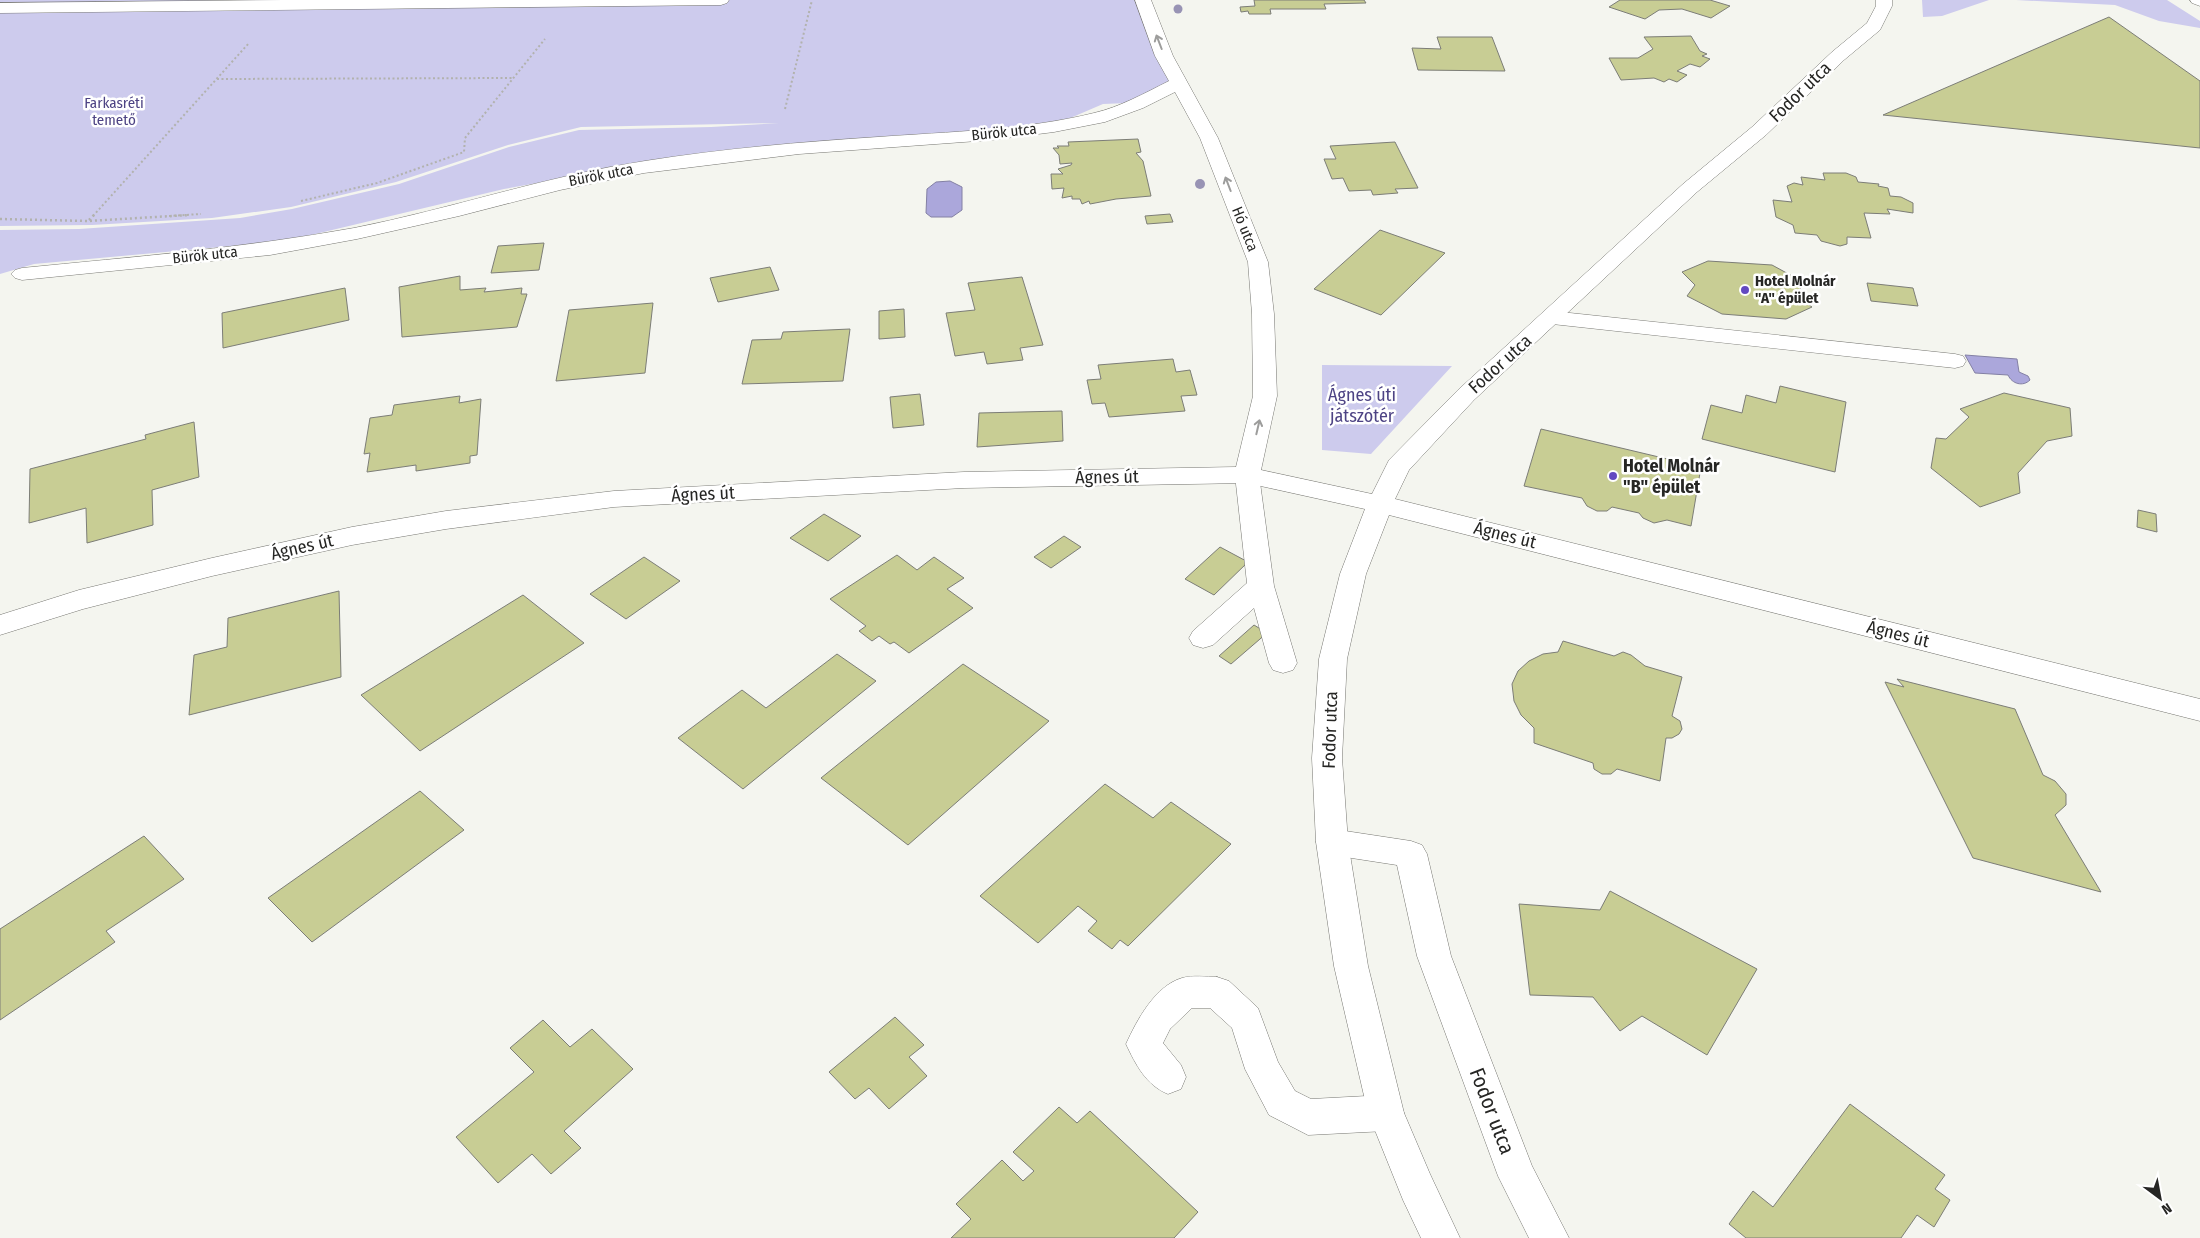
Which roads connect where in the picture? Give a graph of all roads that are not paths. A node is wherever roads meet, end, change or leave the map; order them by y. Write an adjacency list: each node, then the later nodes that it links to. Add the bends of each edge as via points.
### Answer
1 (721, 0): 4 (street)
2 (1143, 0): 5 (street, Hó utca, one-way to 2, via 1164,56)
3 (1884, 0): 7 (street, Fodor utca, via 1874,26 1759,131 1690,188)
4 (0, 8)
5 (1179, 83): 6 (street, Bürök utca, via 1099,118 1054,126 991,134 799,148 644,167 558,184 357,233 270,249); 9 (street, Hó utca, one-way to 5, via 1265,396 1258,262 1209,138)
6 (22, 274)
7 (1551, 318): 8 (street); 10 (street, Fodor utca, via 1466,395 1398,466)
8 (1955, 361)
9 (1247, 475): 10 (street, Ágnes út); 11 (street); 12 (street, Ágnes út, via 964,480 614,499 446,520 352,536 79,600)
10 (1380, 504): 15 (street, Ágnes út); 16 (street, Fodor utca, via 1353,574 1333,659 1327,758)
11 (1261, 586): 13 (street); 14 (street)
12 (0, 625)
13 (1203, 638)
14 (1283, 663)
15 (2200, 710)
16 (1332, 842): 18 (street, Fodor utca, via 1351,966); 20 (street, Fodor utca, via 1411,854 1434,956 1517,1176)
17 (1168, 1077): 18 (street, via 1144,1044 1158,1018 1184,993 1217,992 1246,1019 1263,1069 1282,1103 1308,1117)
18 (1386, 1113): 19 (street, Fodor utca)
19 (1441, 1238)
20 (1550, 1238)

